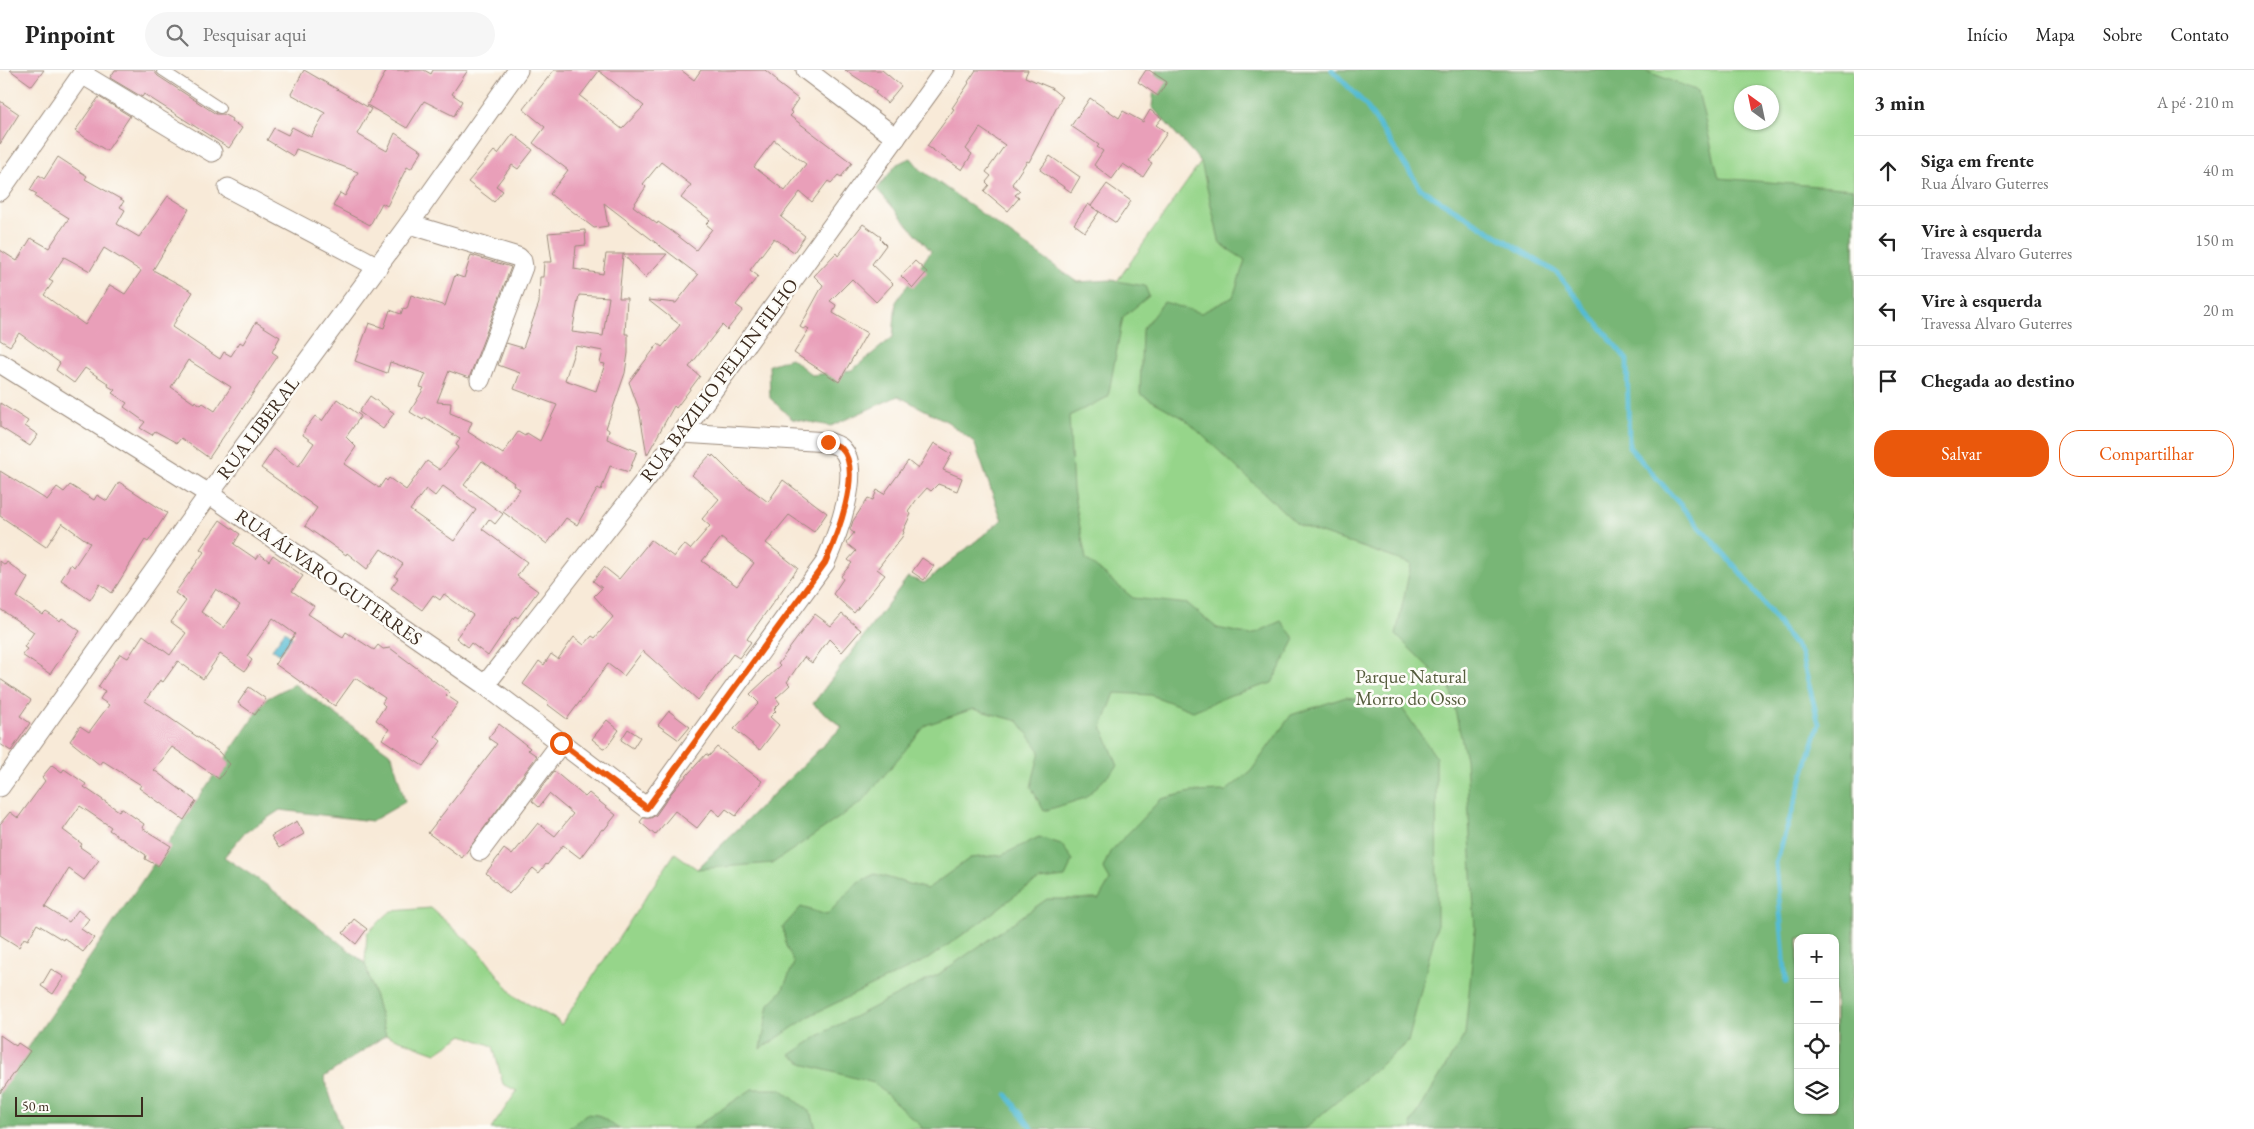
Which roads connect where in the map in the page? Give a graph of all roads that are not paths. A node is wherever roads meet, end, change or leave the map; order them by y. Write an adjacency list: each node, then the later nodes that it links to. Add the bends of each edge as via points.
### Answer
1 (162, 70): 6 (lane)
2 (518, 70): 11 (street, RUA LIBERAL)
3 (806, 70): 7 (street)
4 (945, 70): 7 (street, RUA BAZILIO PELLIN FILHO)
5 (83, 72): 8 (street); 10 (street)
6 (220, 108)
7 (896, 138): 15 (street, RUA BAZILIO PELLIN FILHO)
8 (212, 152)
9 (228, 188): 12 (street)
10 (0, 192)
11 (409, 224): 12 (street, RUA LIBERAL); 14 (street, via 518,257 522,261 523,267)
12 (378, 267): 16 (street, RUA LIBERAL)
13 (0, 363): 16 (street, RUA ÁLVARO GUTERRES)
14 (480, 380)
15 (682, 434): 17 (street, RUA BAZILIO PELLIN FILHO); 18 (street, RUA ÁLVARO GUTERRES, via 828,442 841,448 848,460 850,483 834,542 825,563 647,808)
16 (208, 494): 17 (street, RUA ÁLVARO GUTERRES); 19 (street, RUA LIBERAL)
17 (486, 685): 18 (street, RUA ÁLVARO GUTERRES)
18 (561, 743): 20 (street)
19 (0, 787)
20 (480, 851)

